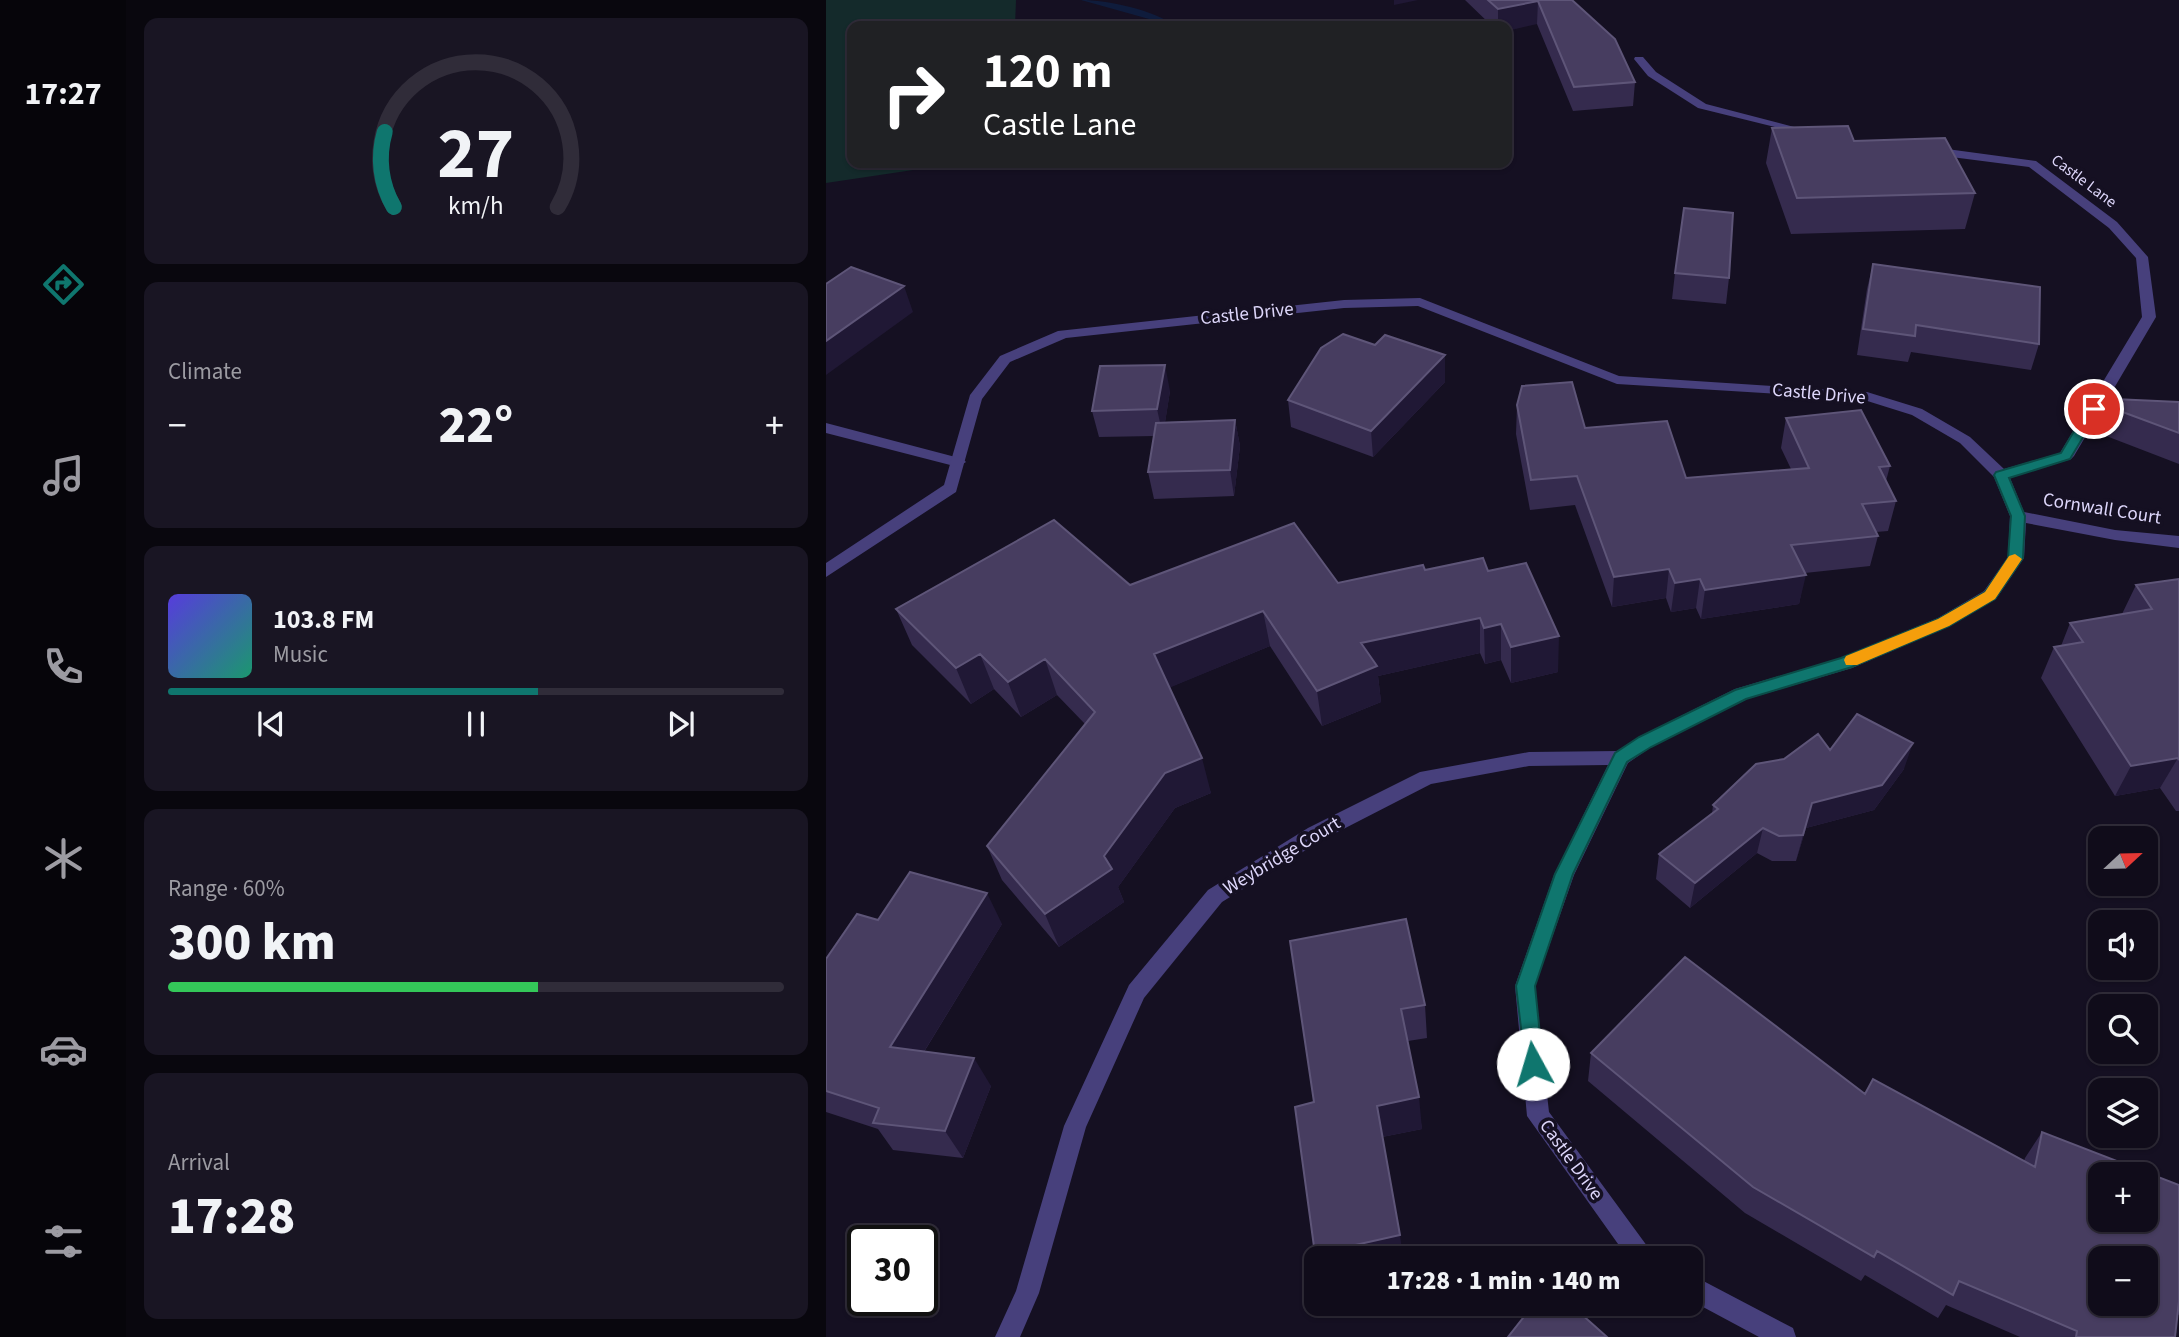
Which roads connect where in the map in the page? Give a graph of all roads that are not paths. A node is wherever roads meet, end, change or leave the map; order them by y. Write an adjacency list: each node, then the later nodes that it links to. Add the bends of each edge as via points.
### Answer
1 (1639, 60): 2 (street, via 1651,74 1702,106)
2 (1829, 137)
3 (1923, 150): 6 (street, Castle Lane, via 2032,164 2113,225 2143,257 2149,317 2066,456)
4 (826, 428): 5 (street)
5 (958, 463): 6 (street, Castle Drive, via 975,398 1005,359 1063,334 1344,304 1420,302 1617,380 1862,395 1917,412 1965,440); 9 (street, Castle Drive, via 951,488)
6 (2001, 475): 7 (street, Castle Drive)
7 (2018, 516): 8 (street, Cornwall Court); 10 (street, Castle Drive, via 2016,558 1990,595 1944,622 1846,663 1741,694)
8 (2179, 542)
9 (826, 571)
10 (1621, 758): 11 (street, Castle Drive, via 1564,874 1525,986 1538,1115); 13 (street, Weybridge Court, via 1529,759 1427,777 1315,834 1215,896 1136,992 1075,1126 1027,1293)
11 (1633, 1246)
12 (1703, 1293): 14 (street)
13 (1007, 1337)
14 (1784, 1337)

